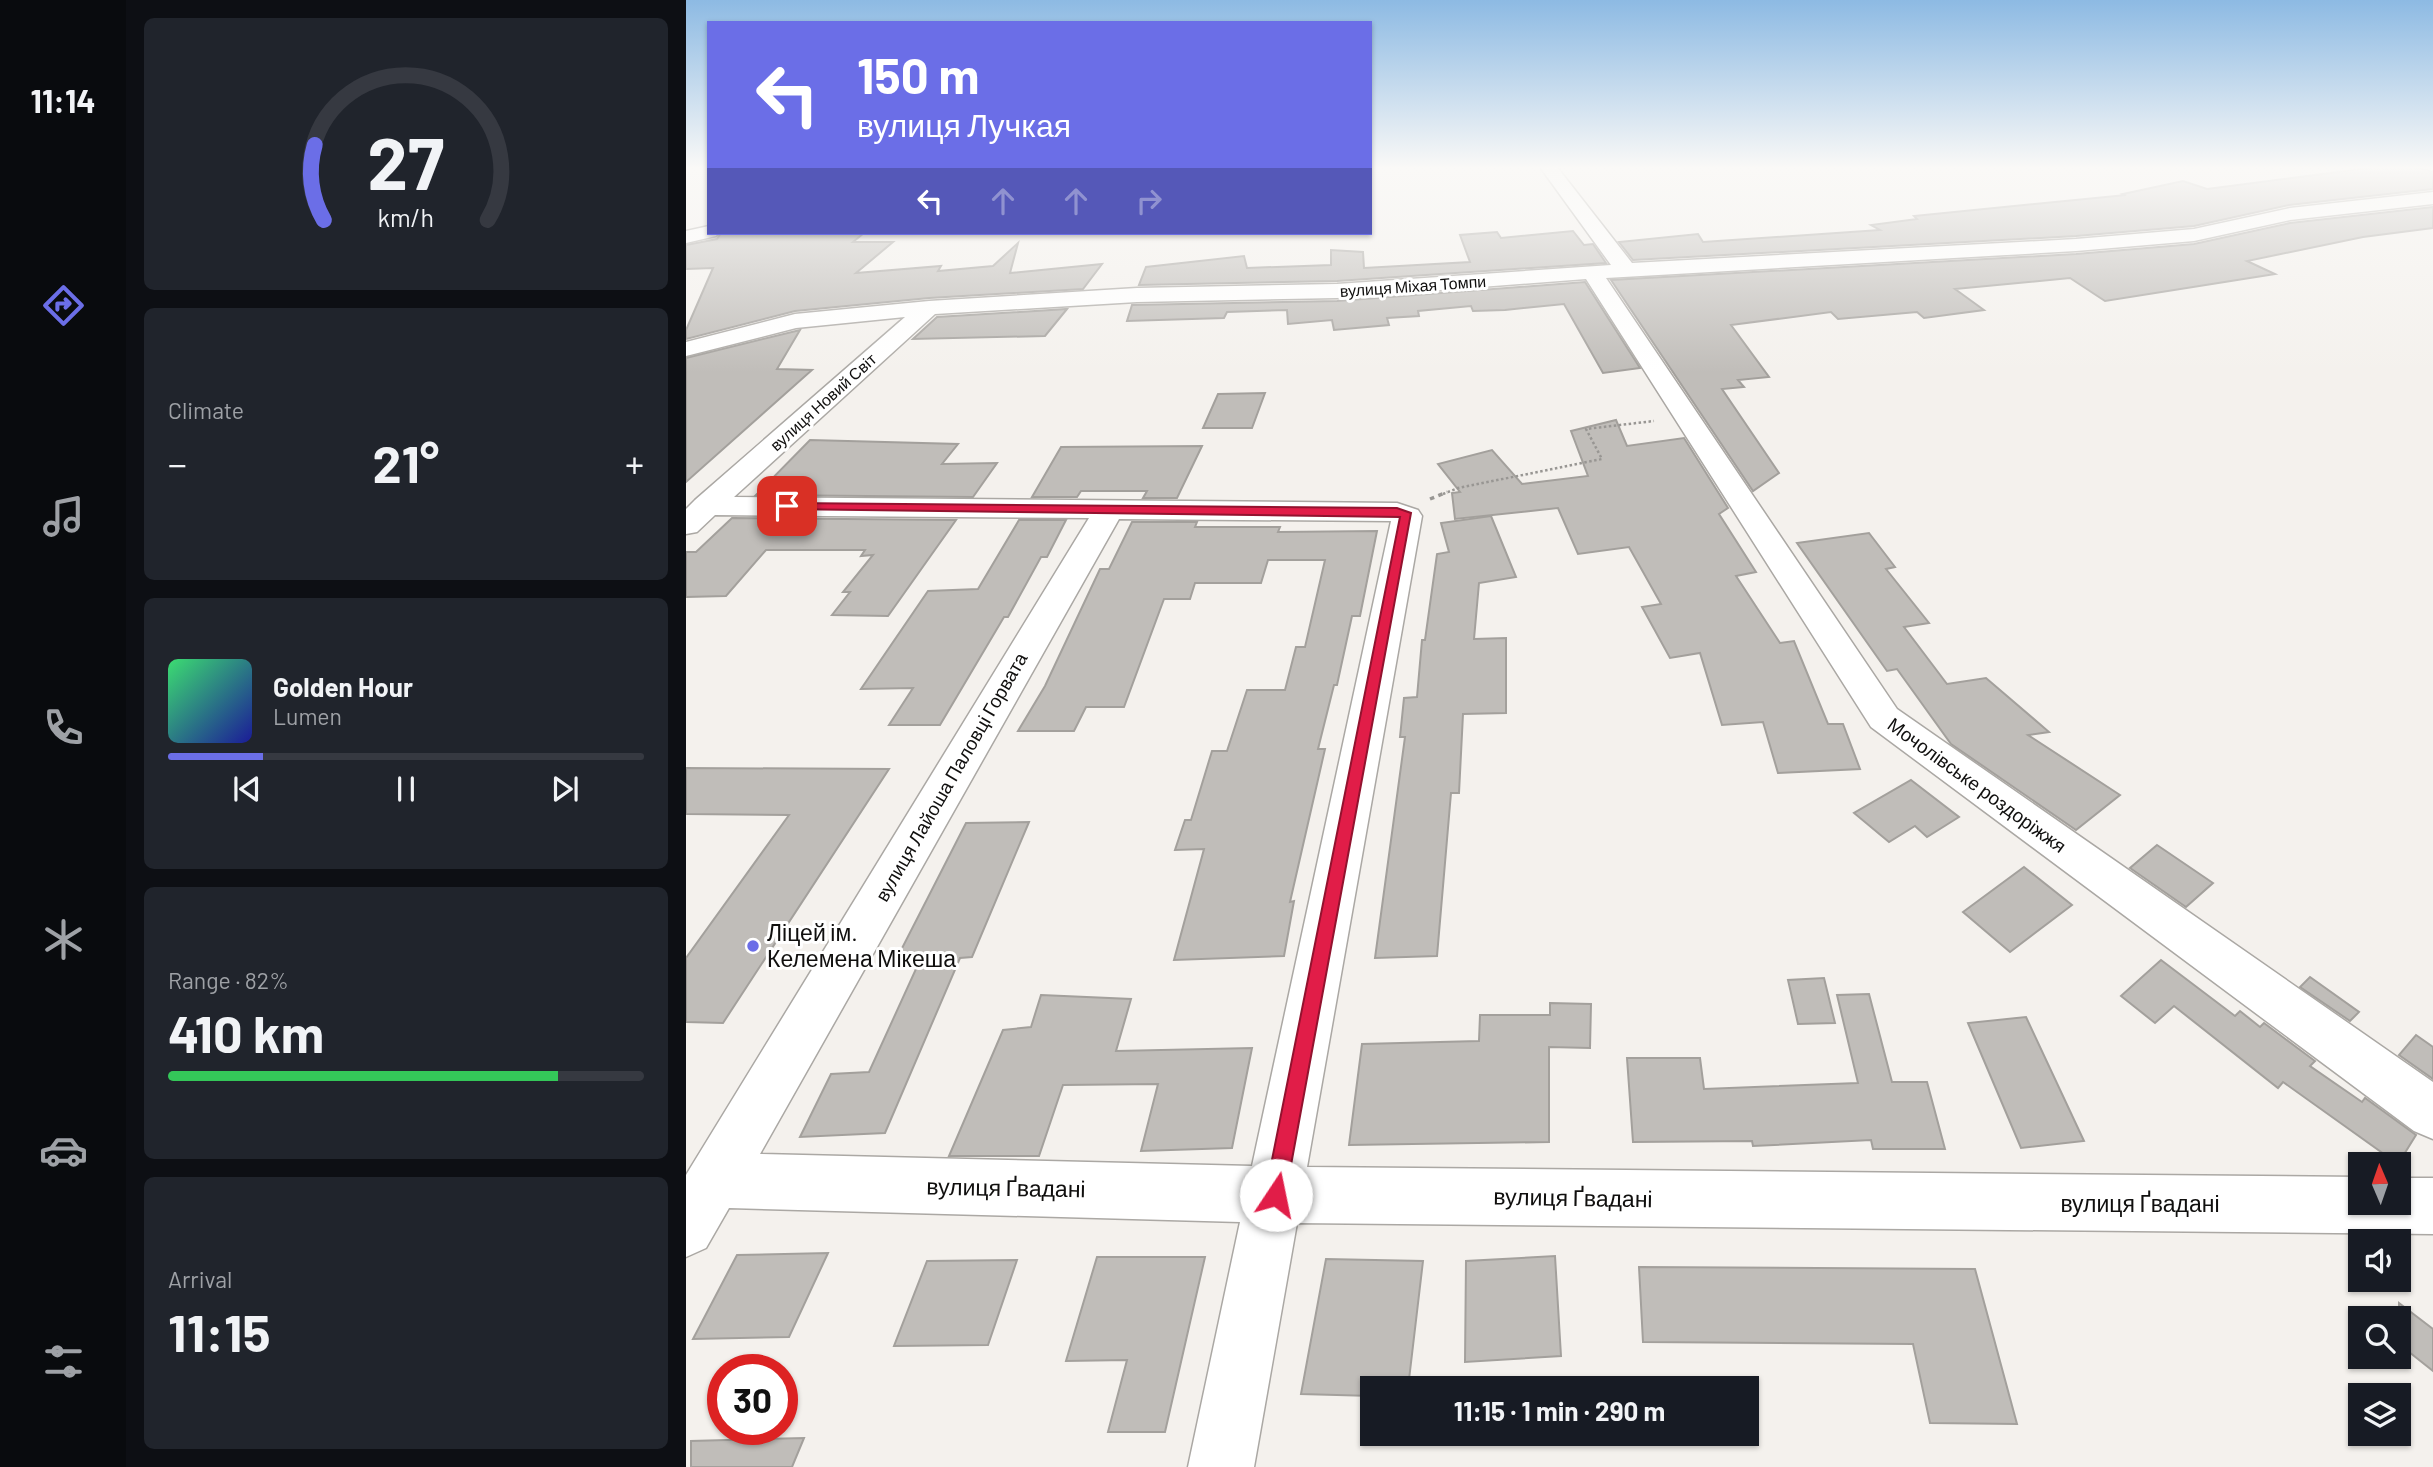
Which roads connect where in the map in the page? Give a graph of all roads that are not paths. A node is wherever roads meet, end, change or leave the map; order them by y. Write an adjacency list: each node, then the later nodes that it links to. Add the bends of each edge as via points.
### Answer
1 (1588, 235): 3 (street, Мочолівське роздоріжжя)
2 (2189, 235): 3 (street, вулиця Міхая Томпи)
3 (1609, 272): 4 (street, вулиця Міхая Томпи, via 1337,291 1136,295); 8 (street, Мочолівське роздоріжжя, via 1686,417 1884,718)
4 (929, 308): 5 (street, вулиця Міхая Томпи, via 795,321); 7 (street, вулиця Новий Світ)
5 (686, 349)
6 (1110, 508): 7 (street); 9 (street, вулиця Лайоша Паловці Горвата); 10 (street, via 1397,512 1407,516)
7 (696, 516)
8 (2433, 1113)
9 (714, 1180): 10 (street, вулиця Ґвадані); 12 (street, вулиця Лайоша Паловці Горвата)
10 (1276, 1195): 11 (street, вулиця Ґвадані); 13 (street)
11 (2433, 1206)
12 (686, 1228)
13 (1221, 1467)

